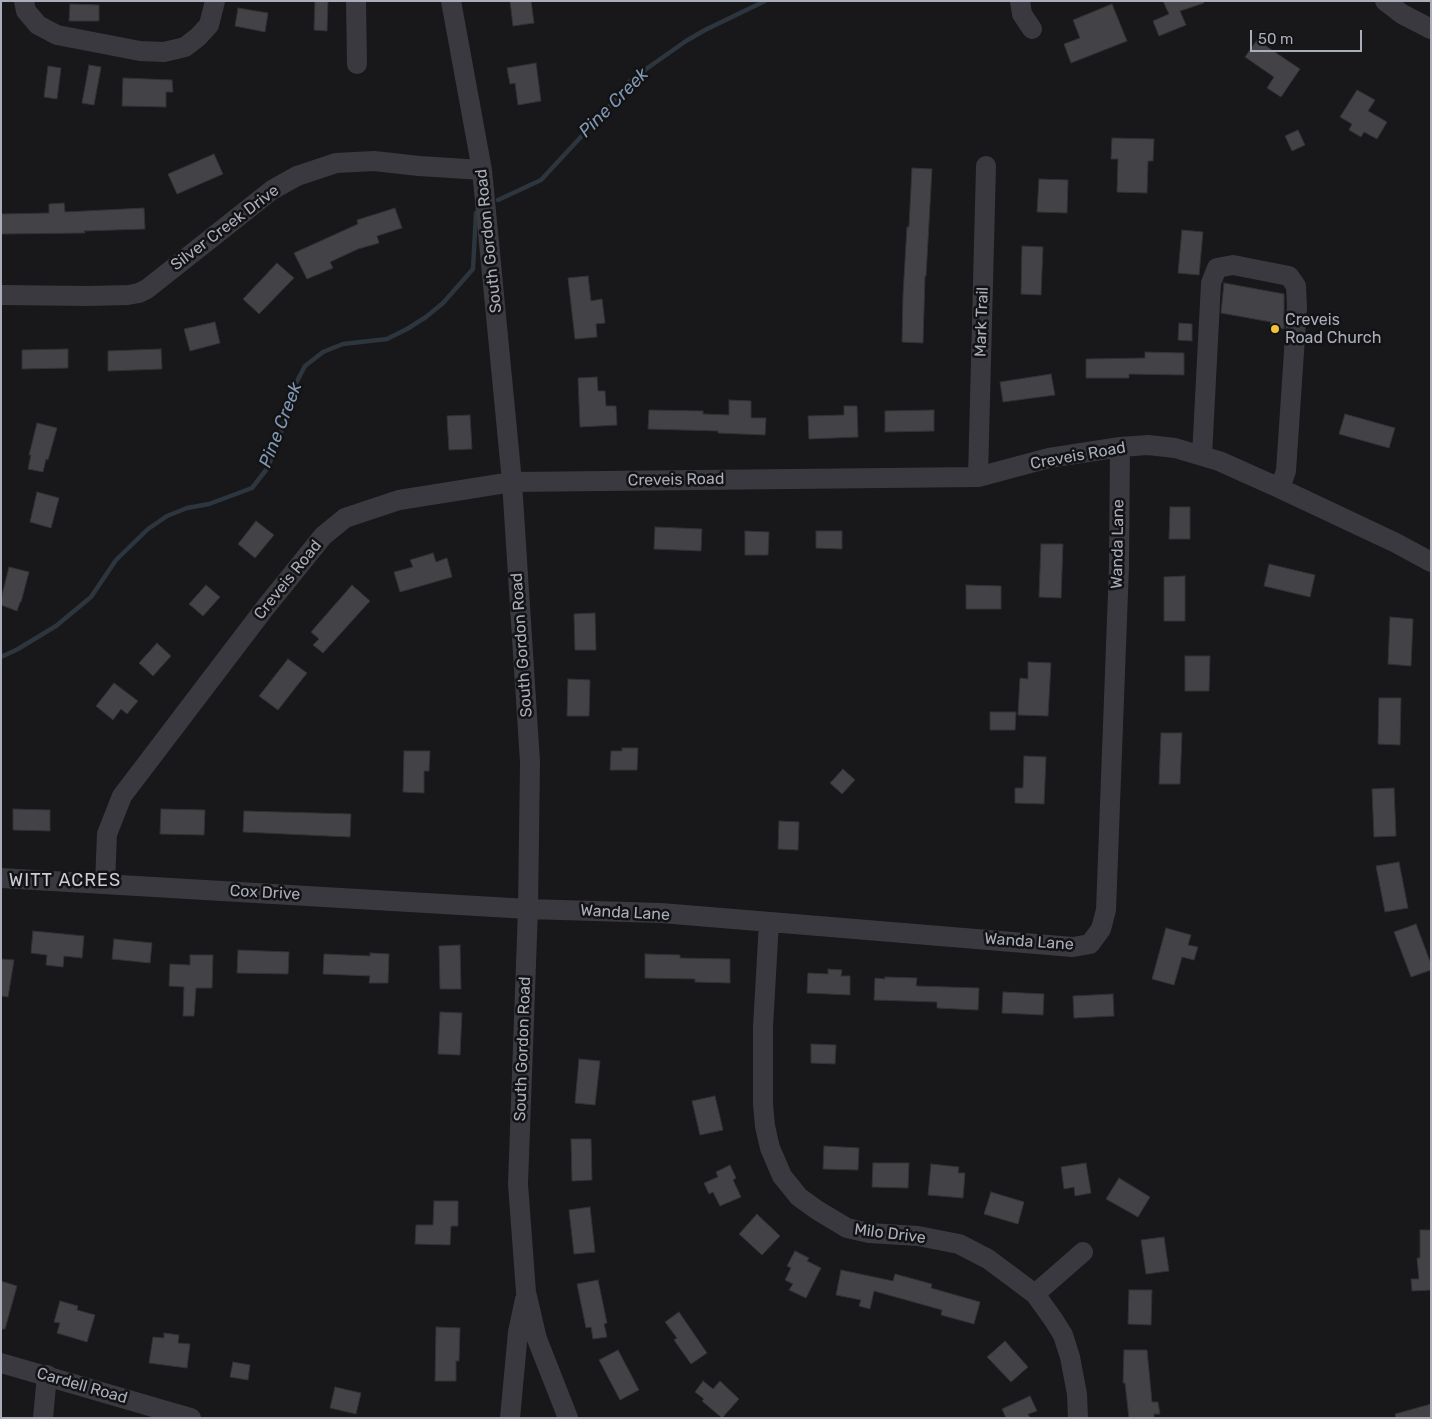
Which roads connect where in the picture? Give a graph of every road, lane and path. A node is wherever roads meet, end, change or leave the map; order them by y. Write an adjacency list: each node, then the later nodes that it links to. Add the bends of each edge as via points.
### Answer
1 (24, 1): 2 (street, via 26,11 38,24 57,35 140,51 164,52 185,47 198,37 209,25)
2 (215, 1)
3 (356, 1): 9 (street)
4 (451, 1): 11 (street, South Gordon Road)
5 (1020, 1): 8 (street, via 1022,14)
6 (1385, 1): 7 (street)
7 (1431, 29)
8 (1032, 30)
9 (357, 64)
10 (986, 166): 15 (street, Mark Trail)
11 (482, 170): 12 (street, Silver Creek Drive, via 374,161 336,163 297,176 272,190 139,293); 16 (street, South Gordon Road)
12 (1, 295)
13 (1120, 447): 14 (street, Creveis Road, via 1148,445); 15 (street, Creveis Road, via 1049,458); 22 (street, Wanda Lane, via 1119,566 1106,910 1101,929 1090,944 1073,947)
14 (1202, 456): 17 (street, Creveis Road); 17 (street, via 1211,283 1217,268 1233,265 1289,276 1296,286 1297,307 1286,471)
15 (978, 477): 16 (street, Creveis Road)
16 (512, 482): 20 (street, Creveis Road, via 399,500 345,518 323,536 122,796 106,834); 21 (street, South Gordon Road, via 530,762)
17 (1280, 488): 18 (street, Creveis Road)
18 (1431, 562)
19 (1, 878): 20 (street, Cox Drive)
20 (105, 884): 21 (street, Cox Drive)
21 (528, 908): 22 (street, Wanda Lane); 24 (street, South Gordon Road, via 518,1184)
22 (769, 922): 25 (street, Milo Drive, via 763,1027 763,1104 770,1148 782,1176 799,1196 847,1228 959,1244 988,1259)
23 (1083, 1252): 25 (street)
24 (526, 1292): 30 (street, South Gordon Road, via 518,1332); 31 (street, South Gordon Road, via 537,1339)
25 (1035, 1294): 32 (street, Milo Drive, via 1063,1335 1077,1394)
26 (1, 1362): 27 (street, Cardell Road)
27 (47, 1375): 28 (street); 29 (street, Cardell Road)
28 (43, 1418)
29 (191, 1418)
30 (510, 1418)
31 (568, 1418)
32 (1078, 1418)

